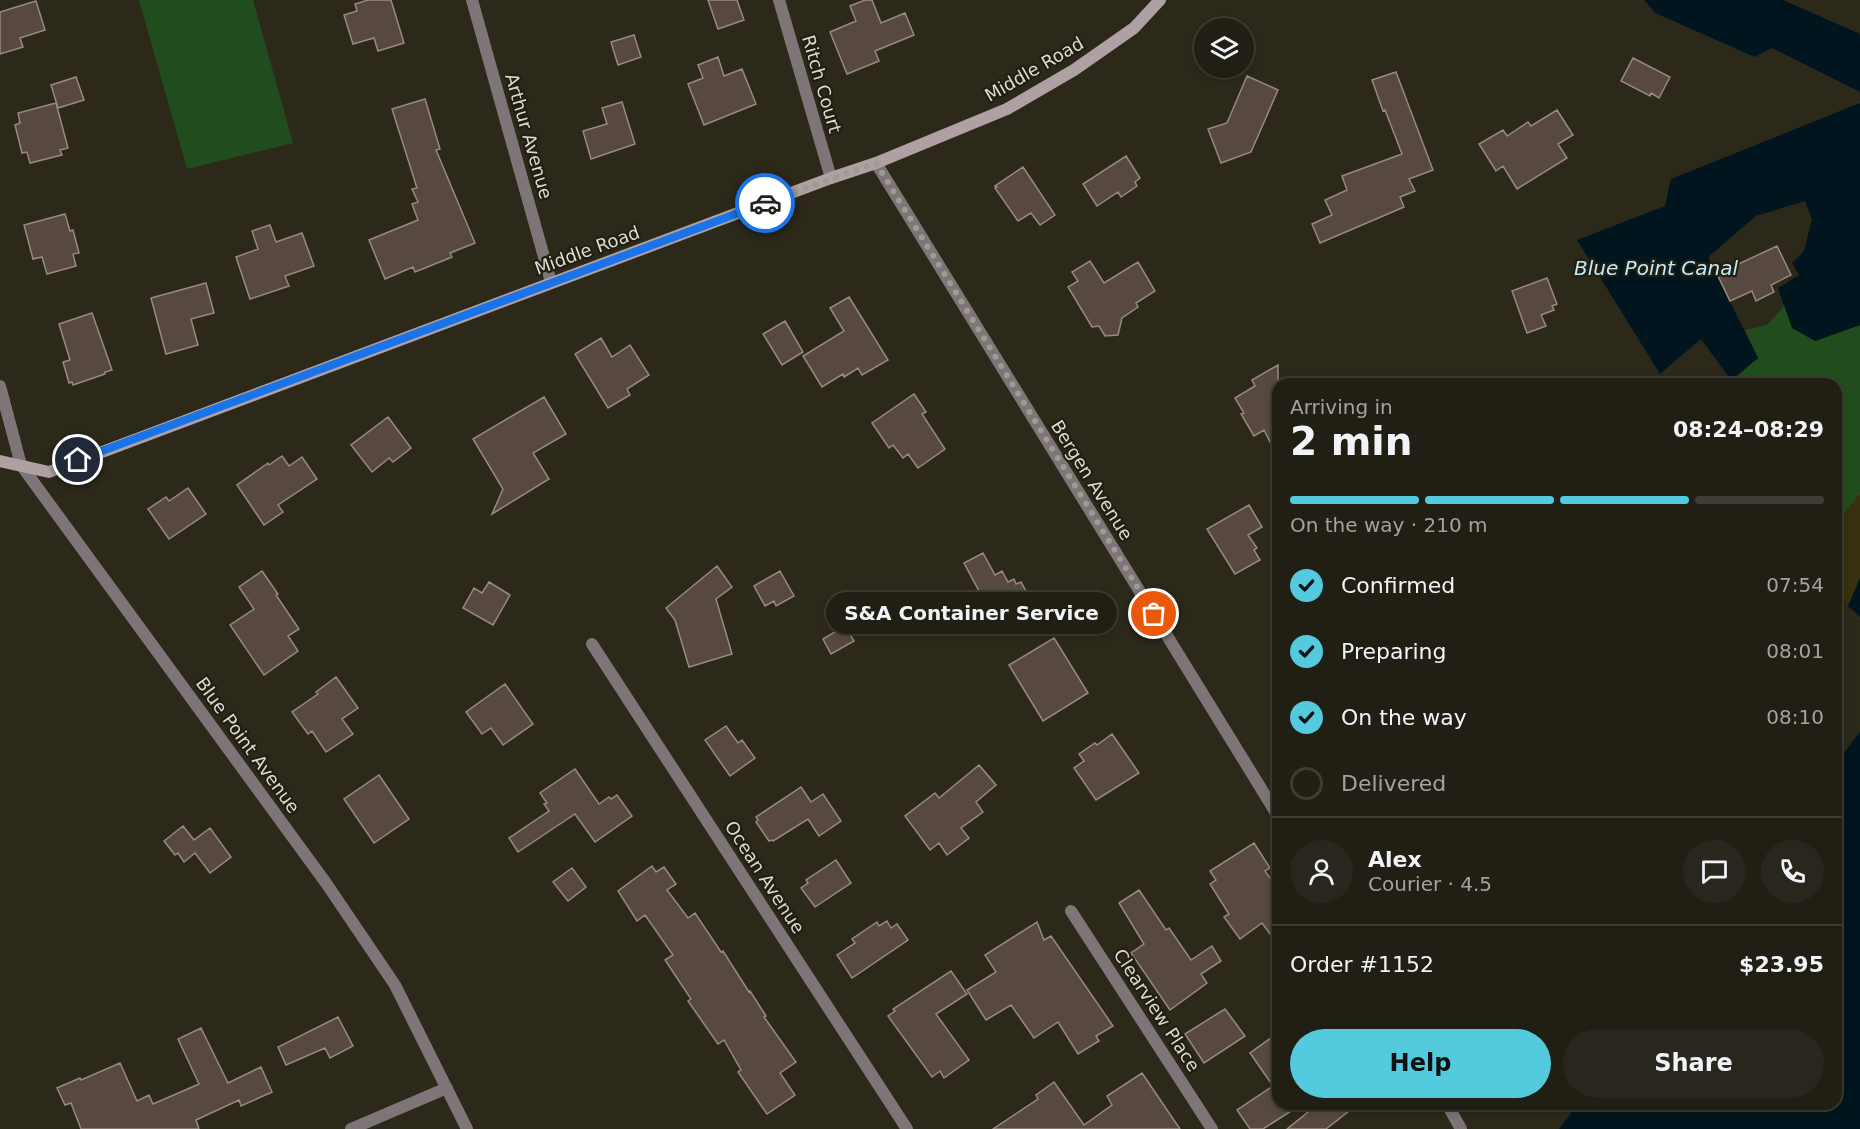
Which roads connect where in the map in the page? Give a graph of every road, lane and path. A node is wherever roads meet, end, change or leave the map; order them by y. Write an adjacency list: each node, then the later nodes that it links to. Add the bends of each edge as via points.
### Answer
1 (472, 0): 6 (street, Arthur Avenue)
2 (779, 0): 5 (street, Ritch Court)
3 (1160, 0): 4 (main road, Middle Road, via 1134,28 1074,70 1007,109)
4 (876, 163): 5 (main road, Middle Road); 11 (street, Bergen Avenue)
5 (831, 178): 6 (main road, Middle Road)
6 (551, 282): 9 (main road, Middle Road, via 49,472)
7 (0, 386): 9 (street, Blue Point Avenue)
8 (0, 461): 9 (main road, Middle Road)
9 (21, 465): 13 (street, Blue Point Avenue, via 326,883 395,985)
10 (592, 644): 17 (street, Ocean Avenue)
11 (1272, 806)
12 (1071, 910): 18 (street, Clearview Place)
13 (447, 1088): 15 (street); 16 (street, Blue Point Avenue)
14 (1450, 1110): 19 (street)
15 (351, 1129)
16 (467, 1129)
17 (907, 1129)
18 (1212, 1129)
19 (1461, 1129)

